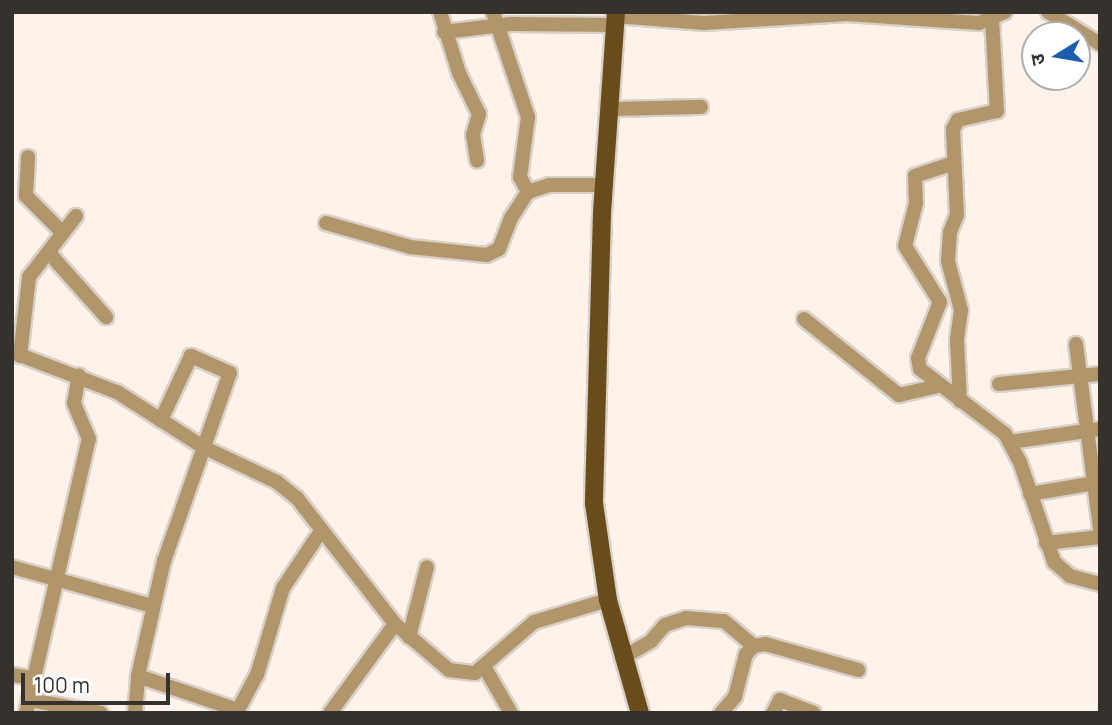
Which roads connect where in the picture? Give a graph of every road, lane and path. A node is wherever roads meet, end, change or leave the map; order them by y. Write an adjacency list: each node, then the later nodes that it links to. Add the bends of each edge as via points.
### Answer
1 (440, 12): 6 (street)
2 (1048, 12): 7 (street)
3 (998, 16): 4 (street, via 965,23 847,14 691,23); 12 (street, via 997,111 954,123)
4 (616, 18): 5 (street); 9 (main road)
5 (495, 20): 6 (street); 14 (street, via 527,117 520,177)
6 (444, 32): 11 (street, via 479,111 473,135)
7 (1100, 44)
8 (701, 107): 9 (street)
9 (610, 109): 13 (main road)
10 (27, 157): 17 (street, via 26,196)
11 (477, 161)
12 (954, 163): 19 (street, via 916,174 916,203 904,243); 20 (street, via 957,215 950,232 948,261)
13 (604, 188): 14 (street, via 549,185); 45 (main road, via 593,477)
14 (528, 192): 16 (street, via 499,249 487,255 410,247)
15 (76, 216): 17 (street)
16 (326, 222)
17 (64, 233): 18 (street)
18 (49, 253): 21 (street); 24 (street, via 27,282)
19 (937, 294): 20 (street); 29 (street, via 938,311 918,358 920,369)
20 (959, 303): 30 (street)
21 (106, 317)
22 (804, 319): 29 (street, via 899,395)
23 (1076, 344): 27 (street)
24 (16, 354): 26 (street)
25 (1100, 374): 27 (street)
26 (79, 375): 31 (street); 43 (street, via 74,403 89,439)
27 (1080, 376): 28 (street); 32 (street)
28 (999, 384)
29 (937, 386): 30 (street)
30 (960, 401): 33 (street, via 991,421)
31 (161, 420): 34 (street); 34 (street, via 191,356 230,373 232,380)
32 (1093, 430): 33 (street); 35 (street)
33 (1010, 442): 36 (street)
34 (203, 447): 38 (street, via 277,482 297,498); 46 (street)
35 (1097, 482): 36 (street); 37 (street)
36 (1030, 494): 40 (street)
37 (1100, 529)
38 (321, 531): 47 (street); 54 (street, via 283,588 257,675 238,710)
39 (1100, 537): 40 (street)
40 (1046, 543): 44 (street, via 1062,571)
41 (12, 567): 43 (street)
42 (427, 567): 48 (street)
43 (57, 579): 46 (street); 55 (street)
44 (1100, 584)
45 (608, 600): 50 (main road); 51 (street, via 534,622)
46 (153, 606): 54 (street)
47 (395, 624): 48 (street); 59 (street)
48 (409, 637): 51 (street, via 449,670 468,674)
49 (754, 646): 50 (street, via 724,621 686,618 665,625 651,641); 52 (street, via 765,644); 62 (street, via 746,654 735,697)
50 (622, 658): 61 (main road)
51 (485, 668): 60 (street)
52 (858, 670)
53 (12, 675): 55 (street)
54 (138, 676): 58 (street)
55 (34, 678): 56 (street)
56 (28, 706): 57 (street)
57 (101, 713)
58 (135, 713)
59 (330, 713)
60 (511, 713)
61 (640, 713)
62 (721, 713)
63 (773, 713): 64 (street, via 780,699)
64 (814, 713)

